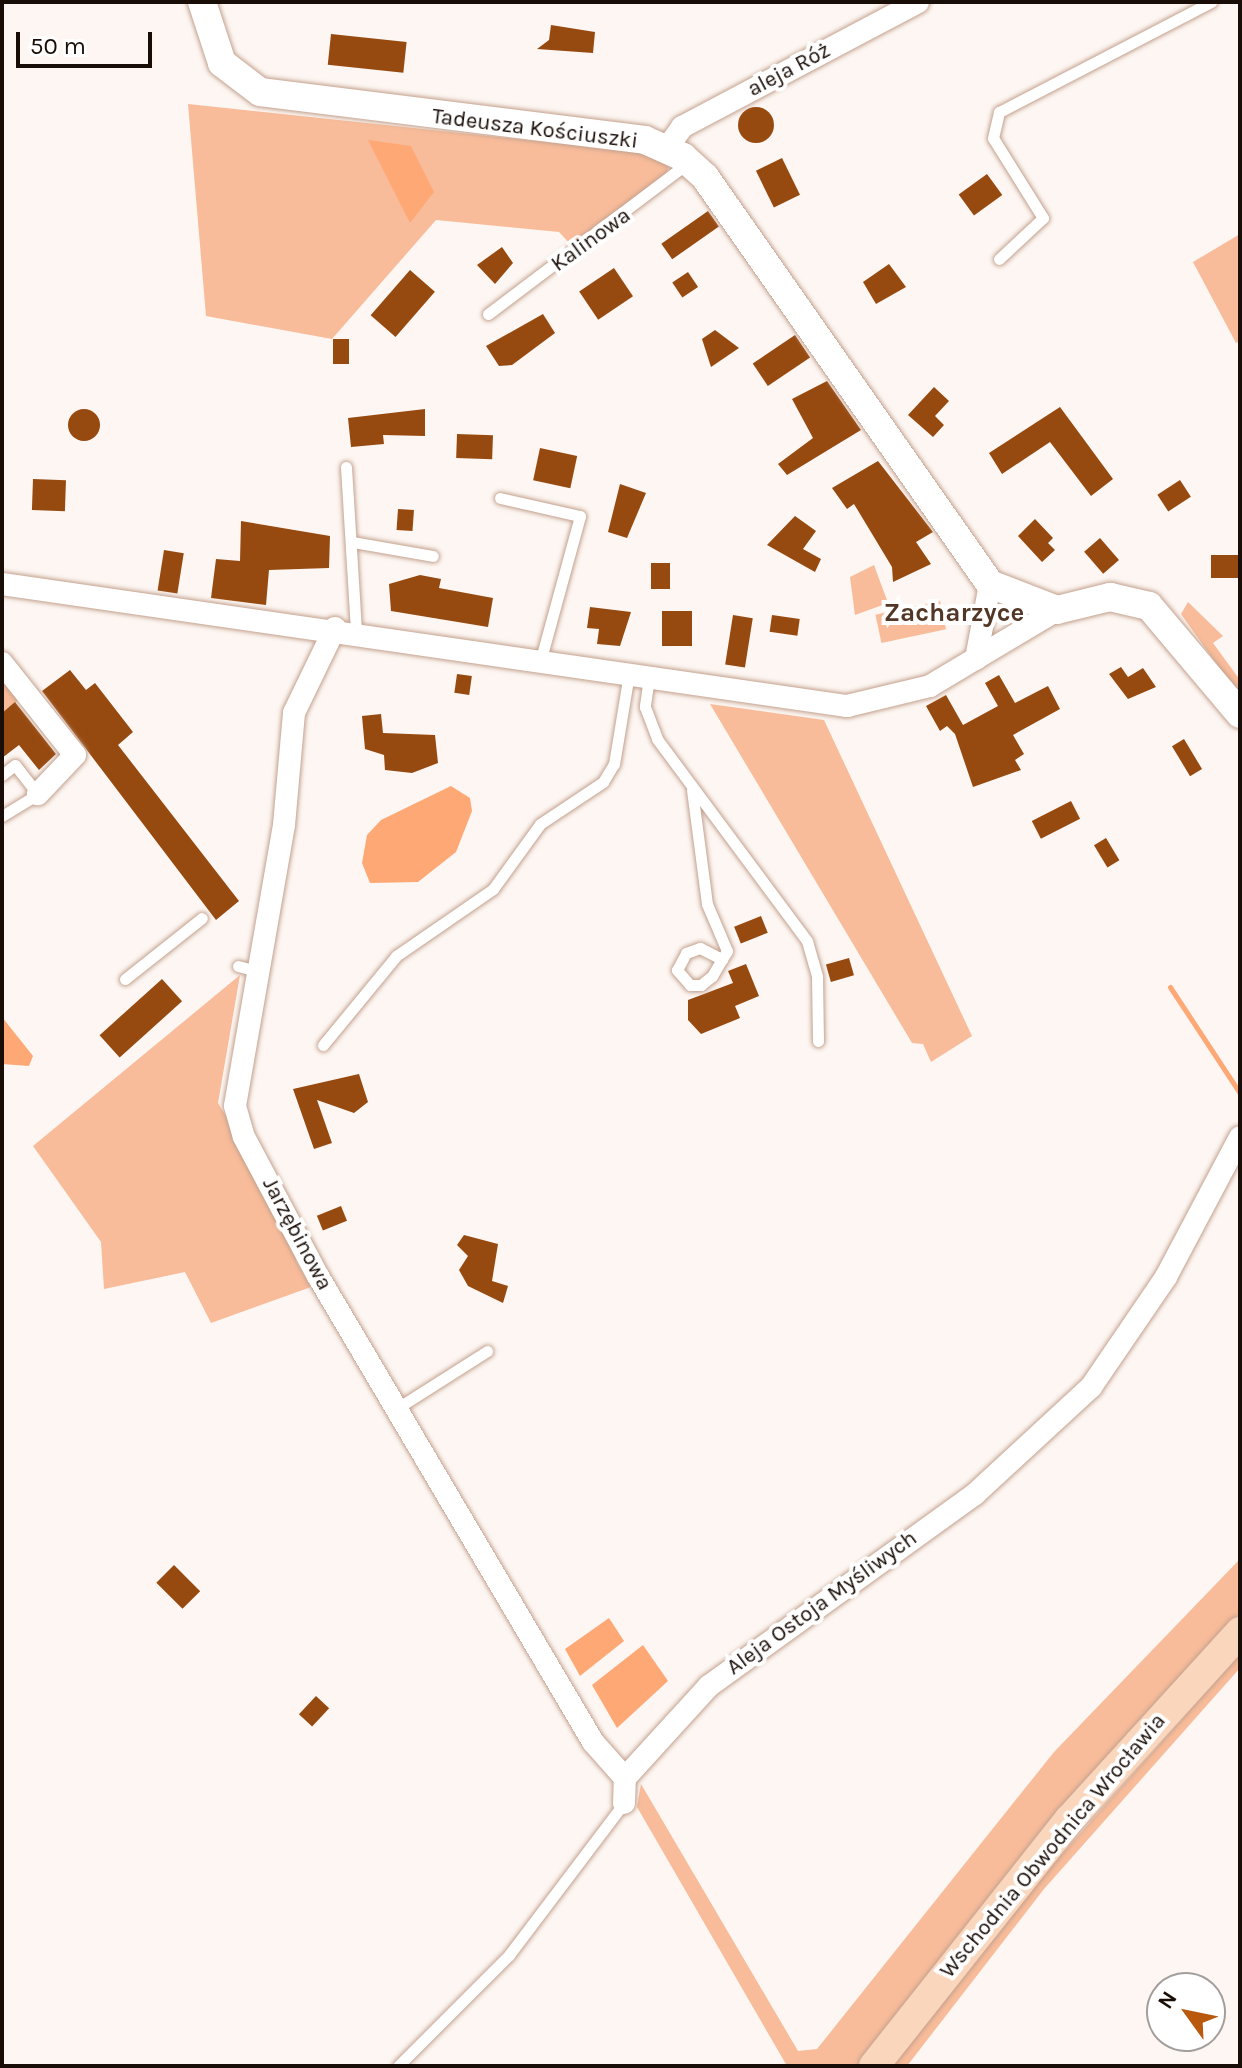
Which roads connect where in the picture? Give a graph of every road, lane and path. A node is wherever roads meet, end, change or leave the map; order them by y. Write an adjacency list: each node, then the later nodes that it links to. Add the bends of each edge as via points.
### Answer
1 (202, 2): 4 (street, Tadeusza Kościuszki, via 222,63 260,92)
2 (918, 2): 4 (street, aleja Róż, via 682,127)
3 (1211, 2): 5 (lane, via 999,112 993,138 1043,218)
4 (678, 155): 6 (lane, Kalinowa, via 672,182); 12 (street)
5 (999, 259)
6 (488, 314)
7 (346, 467): 9 (lane)
8 (500, 498): 15 (lane, via 580,516)
9 (353, 542): 10 (lane); 14 (lane)
10 (433, 556)
11 (2, 584): 14 (street)
12 (990, 584): 13 (street); 16 (street)
13 (1057, 610): 16 (street); 19 (street, via 1110,597 1149,606)
14 (346, 630): 15 (street); 31 (street, Jarzębinowa, via 294,713 287,810 248,969 235,1106 244,1137)
15 (541, 659): 18 (street)
16 (976, 659): 18 (street, via 905,696 847,706)
17 (2, 663): 22 (street, via 75,755)
18 (639, 674): 21 (lane, via 648,720); 28 (lane, via 614,764 603,782 540,824 493,889 396,956)
19 (1240, 714)
20 (2, 775): 22 (lane, via 15,765)
21 (692, 790): 25 (lane, via 696,854 727,951); 27 (lane, via 807,941)
22 (38, 794): 23 (lane)
23 (2, 816)
24 (202, 918): 26 (lane)
25 (722, 959)
26 (125, 979)
27 (818, 1041)
28 (323, 1045)
29 (1240, 1137): 33 (street, Aleja Ostoja Myśliwych, via 1138,1324 1063,1417 975,1494 709,1686)
30 (487, 1351): 31 (lane)
31 (396, 1409): 33 (street, Jarzębinowa, via 593,1742)
32 (1240, 1632): 36 (main road, Wschodnia Obwodnica Wrocławia, via 1070,1819)
33 (625, 1778): 34 (street)
34 (624, 1803): 35 (lane, via 509,1955)
35 (398, 2066)
36 (874, 2066)

